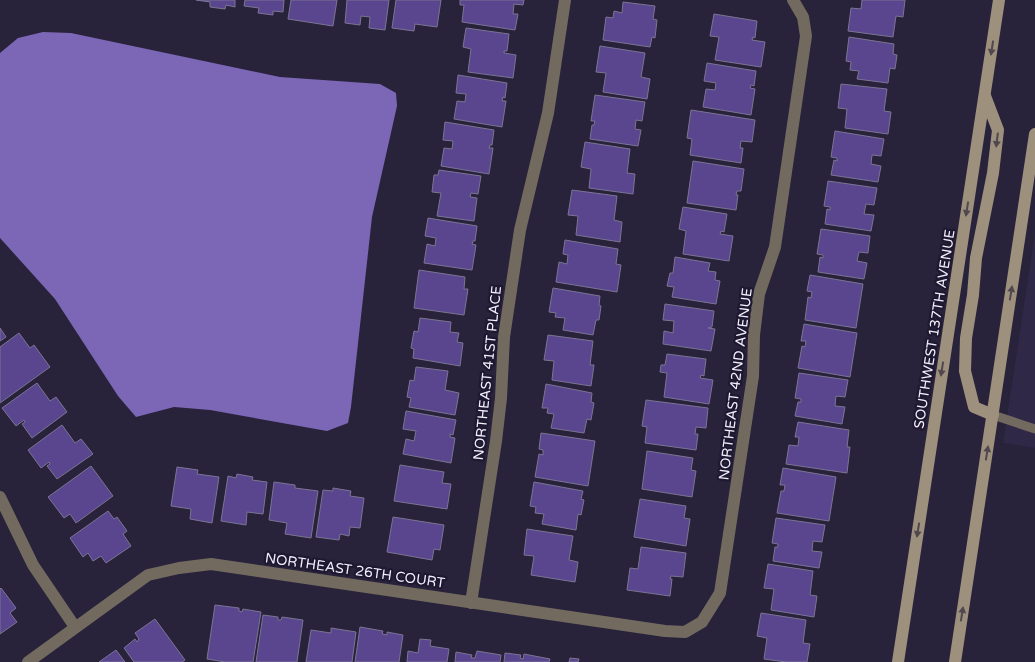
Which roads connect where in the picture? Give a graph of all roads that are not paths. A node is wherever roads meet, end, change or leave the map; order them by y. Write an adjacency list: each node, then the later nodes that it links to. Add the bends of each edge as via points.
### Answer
1 (565, 0): 10 (street, NORTHEAST 41ST PLACE, via 548,112 520,230 504,336 496,441)
2 (793, 0): 11 (street, NORTHEAST 42ND AVENUE, via 803,17 805,46 775,248 759,294 753,376 720,593)
3 (999, 0): 4 (main road, SOUTHWEST 137TH AVENUE, one-way to 4)
4 (985, 93): 7 (main road, one-way to 7, via 998,130 976,258 965,371 974,407); 14 (main road, SOUTHWEST 137TH AVENUE, one-way to 14)
5 (1035, 134): 6 (main road)
6 (1032, 180): 7 (main road, one-way to 6)
7 (993, 415): 8 (lane); 15 (main road, one-way to 7)
8 (1035, 429)
9 (0, 497): 12 (street, via 33,565)
10 (471, 602): 11 (street, NORTHEAST 26TH COURT, via 665,631 685,632); 12 (street, NORTHEAST 26TH COURT, via 211,564 148,576)
11 (702, 622)
12 (75, 627): 13 (street, NORTHEAST 26TH COURT)
13 (28, 662)
14 (898, 662)
15 (955, 662)

